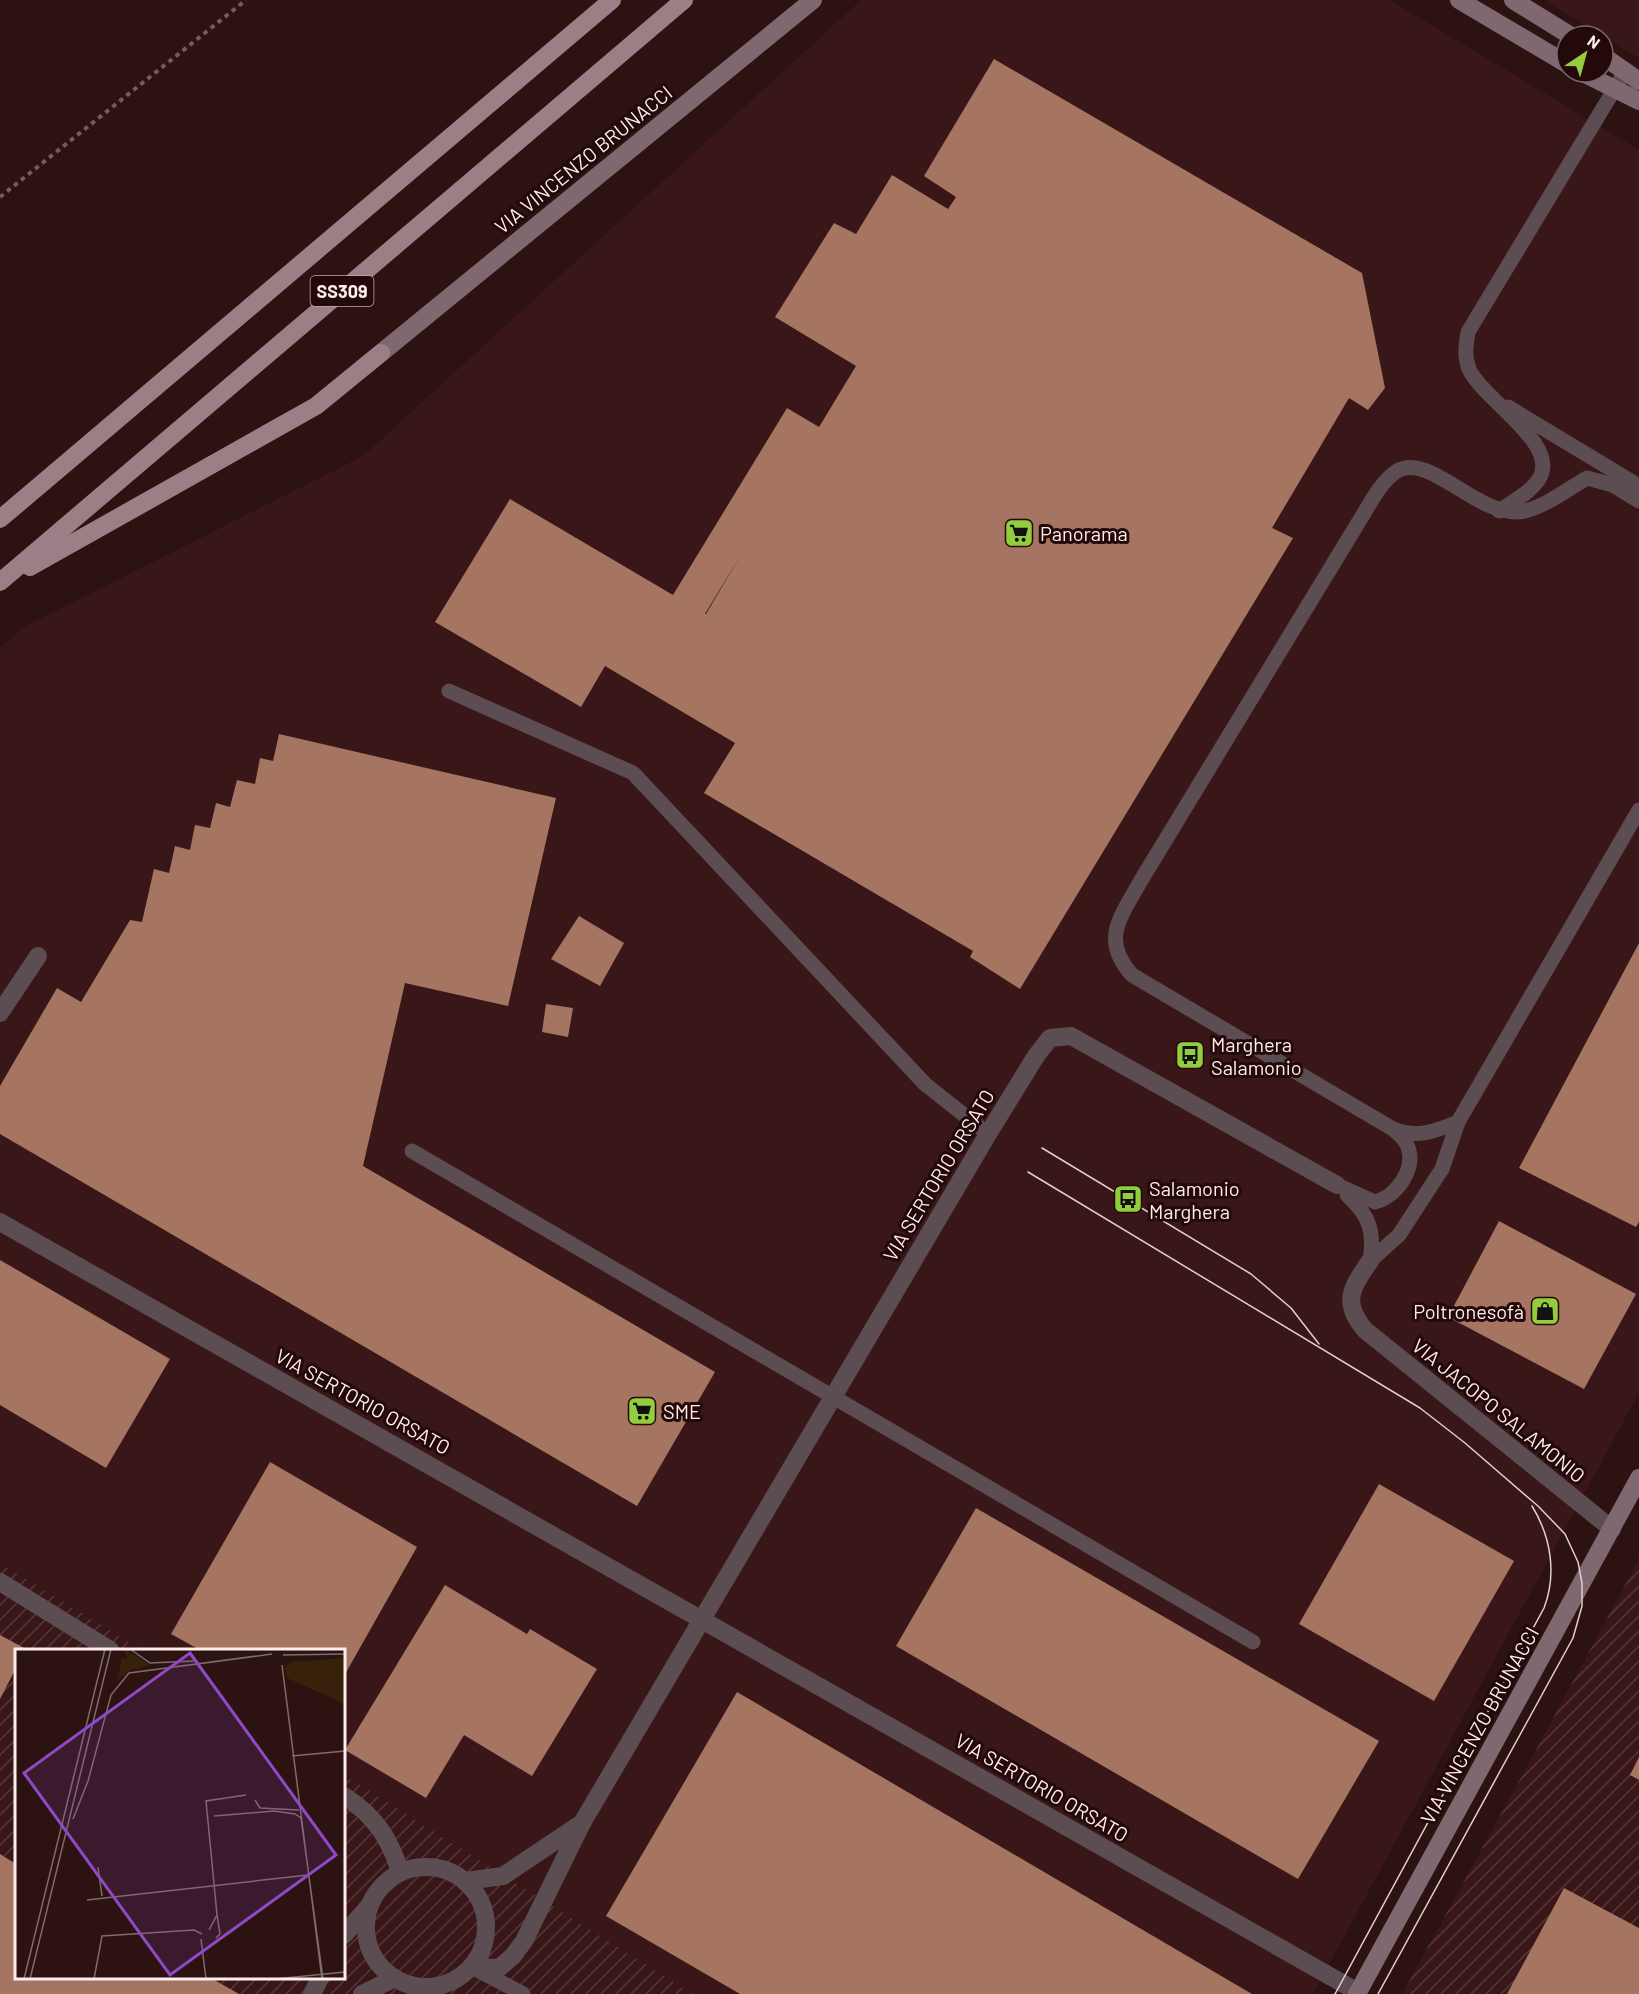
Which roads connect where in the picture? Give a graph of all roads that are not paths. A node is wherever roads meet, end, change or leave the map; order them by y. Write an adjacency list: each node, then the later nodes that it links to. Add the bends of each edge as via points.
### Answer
1 (612, 0): 18 (main road, SS309)
2 (684, 0): 19 (main road, SS309)
3 (813, 0): 13 (street, VIA VINCENZO BRUNACCI)
4 (1459, 0): 7 (street)
5 (1513, 0): 6 (street)
6 (1555, 26)
7 (1555, 57)
8 (1615, 64): 9 (street)
9 (1632, 76): 11 (lane)
10 (1602, 84): 11 (street)
11 (1613, 90): 12 (street); 14 (lane, via 1468,332 1464,353 1470,370)
12 (1639, 101)
13 (381, 353): 19 (main road, via 316,406)
14 (1492, 398): 15 (lane); 17 (lane, via 1537,444 1544,460 1534,485)
15 (1639, 486)
16 (1639, 501): 17 (lane, via 1613,485 1587,478 1525,511)
17 (1498, 511): 25 (lane, via 1422,469 1405,469 1389,478 1140,882 1115,934 1121,963 1132,975)
18 (0, 519)
19 (0, 583)
20 (449, 691): 26 (lane, via 633,773 925,1084)
21 (1639, 810): 24 (lane)
22 (0, 993): 23 (street, via 33,964)
23 (0, 1012)
24 (1458, 1122): 25 (lane, via 1427,1134); 30 (lane, via 1442,1169 1399,1235)
25 (1393, 1129): 28 (lane, via 1409,1149 1409,1167 1396,1190 1375,1202)
26 (988, 1134): 28 (street, VIA SERTORIO ORSATO, via 1045,1044 1050,1038 1063,1035 1099,1050); 31 (street, VIA SERTORIO ORSATO)
27 (412, 1151): 31 (lane)
28 (1337, 1185): 30 (lane, via 1369,1220 1373,1239)
29 (0, 1222): 35 (street, VIA SERTORIO ORSATO)
30 (1370, 1261): 33 (street, VIA JACOPO SALAMONIO, via 1353,1287 1350,1304 1365,1330)
31 (834, 1398): 35 (street, VIA SERTORIO ORSATO); 36 (lane)
32 (1639, 1478): 33 (street, VIA VINCENZO BRUNACCI)
33 (1612, 1529): 47 (street, VIA VINCENZO BRUNACCI)
34 (0, 1582): 37 (street)
35 (704, 1619): 39 (street, VIA SERTORIO ORSATO); 47 (street, VIA SERTORIO ORSATO)
36 (1253, 1642)
37 (108, 1649)
38 (345, 1797): 40 (street, via 374,1818 393,1848)
39 (582, 1823): 41 (street, VIA SERTORIO ORSATO, via 503,1876); 44 (street, VIA SERTORIO ORSATO, via 513,1956 499,1968)
40 (400, 1872): 41 (street, via 434,1867); 42 (street, via 381,1887)
41 (466, 1881): 44 (street, via 480,1901 486,1923 483,1947)
42 (369, 1906): 43 (street); 45 (street, via 366,1931 371,1952)
43 (345, 1934)
44 (471, 1966): 45 (street, via 441,1985 417,1986); 50 (lane)
45 (395, 1978): 49 (street)
46 (319, 1979): 48 (street)
47 (1358, 1993)
48 (312, 1994)
49 (362, 1994)
50 (523, 1994)

